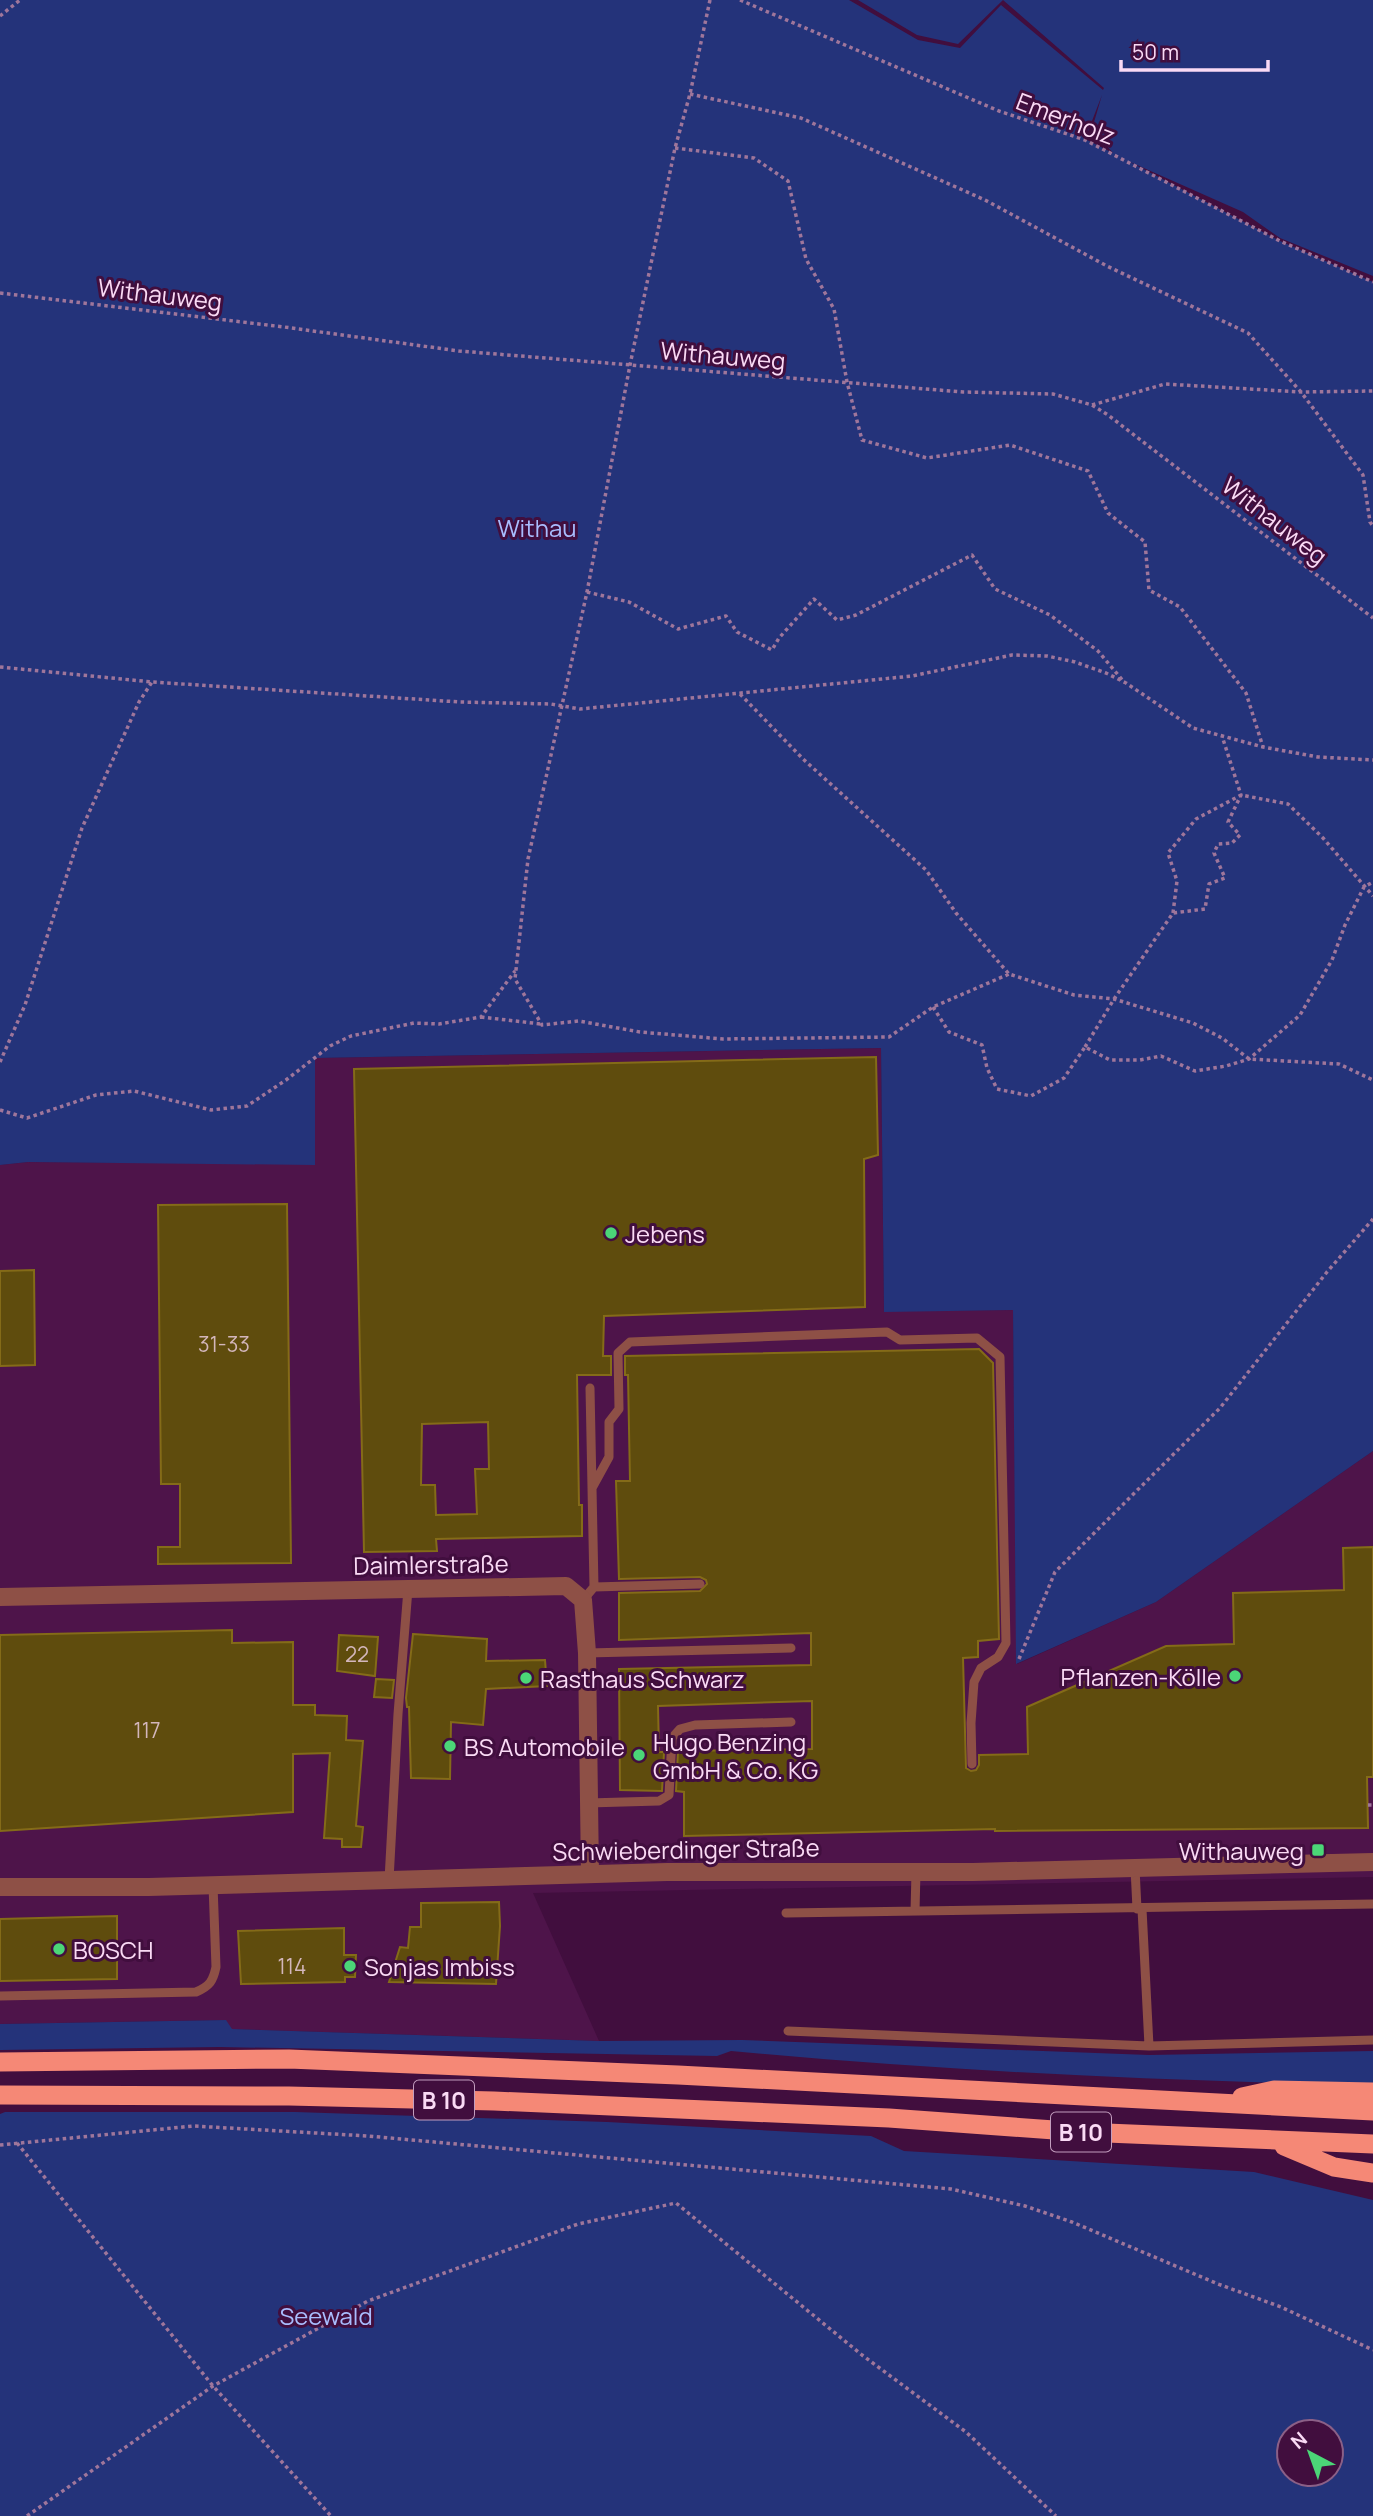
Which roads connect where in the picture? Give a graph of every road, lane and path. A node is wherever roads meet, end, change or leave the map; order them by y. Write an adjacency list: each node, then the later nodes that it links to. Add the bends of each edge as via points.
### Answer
1 (20, 0): 4 (path)
2 (710, 0): 5 (path)
3 (740, 0): 7 (path, Emerholz, via 999,111 1085,140 1280,241)
4 (0, 16)
5 (690, 94): 6 (path); 12 (path, via 801,118 985,200 1107,266 1248,333)
6 (675, 148): 9 (path); 10 (path, via 754,158 788,181 806,259 834,309)
7 (1373, 282)
8 (0, 293): 9 (path, Withauweg, via 459,351)
9 (629, 365): 10 (path, Withauweg); 15 (path)
10 (847, 382): 13 (path, Withauweg, via 1053,394); 23 (path, via 862,440 927,458 1010,445 1088,471 1108,513 1144,542 1149,590 1180,607 1246,693)
11 (1373, 391): 12 (path)
12 (1301, 392): 13 (path, via 1165,384); 14 (path, via 1363,475)
13 (1093, 405): 16 (path, Withauweg)
14 (1373, 526)
15 (587, 592): 19 (path, via 629,603 678,629 726,616 737,632 772,650 814,600 837,620 856,615 971,555 995,589 1050,615 1098,651); 21 (path)
16 (1373, 618)
17 (0, 667): 18 (path)
18 (152, 682): 21 (path); 38 (path, via 82,828 25,1005)
19 (1126, 683): 20 (path, via 1075,662 1012,656 912,676); 22 (path, via 1193,728)
20 (739, 693): 21 (path, via 580,709); 31 (path, via 803,759 926,870)
21 (564, 706): 30 (path, via 528,859)
22 (1222, 736): 23 (path); 25 (path)
23 (1263, 747): 24 (path)
24 (1373, 760)
25 (1241, 796): 27 (path, via 1288,804); 29 (path, via 1196,819 1168,853 1177,881); 29 (path, via 1228,821 1240,835 1232,843 1219,844 1214,853 1225,878 1209,884 1205,909)
26 (1373, 882): 27 (path)
27 (1364, 887): 28 (path); 37 (path, via 1332,960 1300,1015)
28 (1373, 896)
29 (1173, 913): 32 (path)
30 (517, 969): 34 (path); 35 (path, via 516,979)
31 (1009, 974): 32 (path, via 1073,995); 33 (path)
32 (1114, 999): 36 (path); 37 (path, via 1193,1023)
33 (933, 1007): 35 (path, via 889,1037 723,1040 579,1021); 36 (path, via 949,1032 982,1045 997,1089 1031,1096 1064,1078)
34 (481, 1017): 35 (path); 40 (path, via 351,1035 247,1106 211,1110 134,1091 96,1095 27,1118)
35 (542, 1025)
36 (1085, 1047): 37 (path, via 1110,1060 1161,1056 1195,1071)
37 (1249, 1059): 39 (path, via 1339,1064)
38 (0, 1062)
39 (1373, 1080)
40 (0, 1110)
41 (1373, 1219): 50 (path, via 1220,1408 1055,1572)
42 (590, 1388): 43 (lane)
43 (592, 1488): 46 (lane); 52 (lane, via 609,1457 609,1422 619,1409 618,1353 630,1342 887,1332 900,1340 977,1338 1000,1357 1006,1643 974,1682)
44 (700, 1584): 46 (lane)
45 (408, 1589): 46 (street, Daimlerstraße, via 566,1586); 47 (street, Daimlerstraße); 58 (lane)
46 (589, 1593): 49 (street)
47 (0, 1597)
48 (791, 1648): 49 (lane)
49 (587, 1653): 53 (street)
50 (1019, 1659)
51 (790, 1722): 53 (lane, via 680,1729 672,1738 669,1796 659,1801)
52 (972, 1765)
53 (588, 1803): 57 (street)
54 (1373, 1862): 55 (street, Schwieberdinger Straße)
55 (1135, 1868): 56 (street, Schwieberdinger Straße); 62 (lane)
56 (916, 1872): 57 (street, Schwieberdinger Straße); 63 (lane)
57 (590, 1874): 58 (street, Schwieberdinger Straße)
58 (389, 1880): 59 (street, Schwieberdinger Straße)
59 (213, 1885): 60 (street, Schwieberdinger Straße); 65 (lane, via 216,1966 207,1987 196,1992)
60 (0, 1887)
61 (1373, 1904): 62 (lane)
62 (1139, 1909): 63 (lane); 68 (lane)
63 (915, 1911): 64 (lane)
64 (786, 1913)
65 (0, 1996)
66 (788, 2031): 68 (lane)
67 (1373, 2040): 68 (lane)
68 (1149, 2046)
69 (0, 2062): 72 (highway, B 10, via 289,2059)
70 (1373, 2092): 72 (highway, B 10, via 1274,2090)
71 (0, 2095): 74 (highway, B 10, via 494,2101)
72 (1213, 2102): 73 (highway, B 10)
73 (1373, 2110)
74 (1273, 2141): 76 (highway, B 10); 78 (highway, B 10, via 1334,2167)
75 (16, 2143): 77 (path); 79 (path, via 193,2126 368,2136 951,2189 1072,2222 1281,2307); 80 (path)
76 (1373, 2144)
77 (0, 2145)
78 (1373, 2173)
79 (1373, 2350)
80 (214, 2386): 81 (path); 82 (path); 83 (path, via 368,2301 578,2224 676,2203 862,2355 966,2432)
81 (27, 2516)
82 (331, 2516)
83 (1056, 2516)

